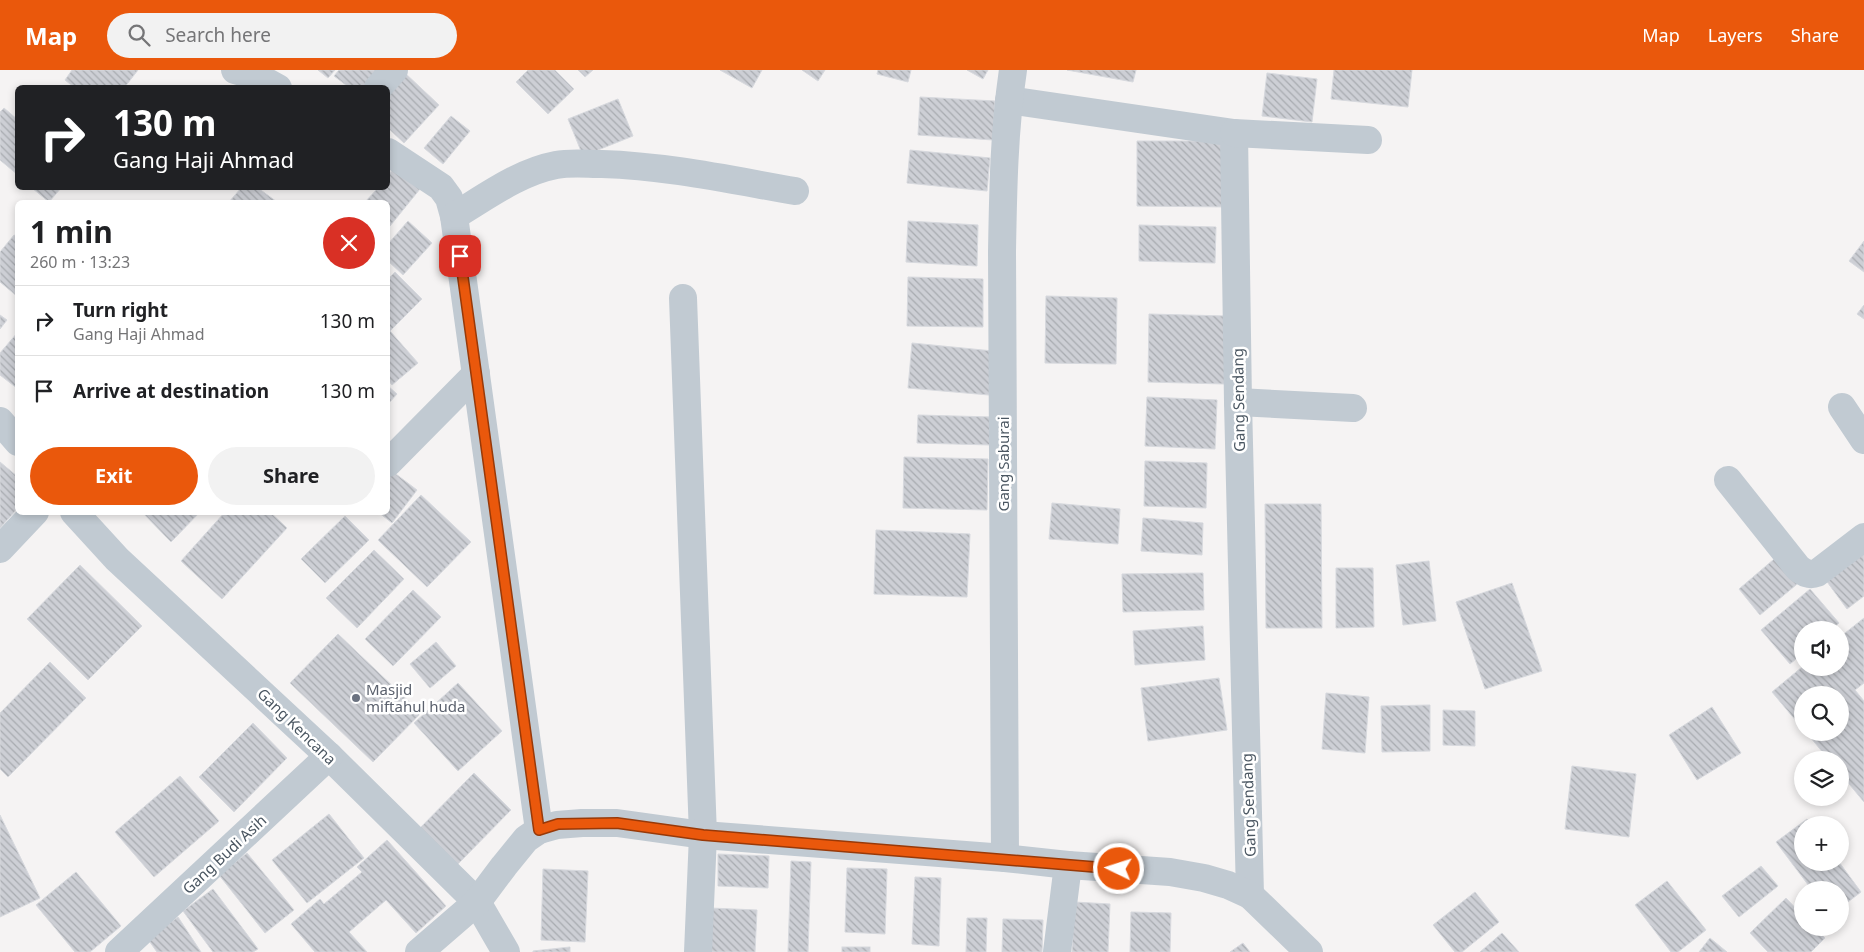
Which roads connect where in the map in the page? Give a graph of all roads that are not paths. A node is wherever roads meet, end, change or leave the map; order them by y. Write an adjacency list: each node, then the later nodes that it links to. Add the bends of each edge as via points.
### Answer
1 (235, 70): 4 (street)
2 (394, 70): 5 (street)
3 (1013, 70): 6 (street, Gang Saburai)
4 (272, 85)
5 (381, 85)
6 (1009, 100): 7 (street); 29 (street, Gang Saburai, via 1002,252)
7 (1234, 133): 8 (street); 14 (street, Gang Sendang)
8 (1368, 140)
9 (390, 153): 11 (street, via 441,187 449,198)
10 (795, 191): 11 (street, via 637,165 557,165 508,183)
11 (454, 216): 13 (street)
12 (683, 298): 28 (street)
13 (476, 374): 20 (street); 27 (street)
14 (1238, 402): 16 (street); 31 (street, Gang Sendang)
15 (1842, 407): 19 (street)
16 (1353, 408)
17 (0, 421): 18 (street)
18 (15, 438)
19 (1864, 440)
20 (390, 461)
21 (1728, 480): 24 (street, via 1806,574 1817,573)
22 (32, 515): 25 (street)
23 (77, 515): 26 (street, Gang Kencana, via 124,566)
24 (1864, 537)
25 (0, 549)
26 (329, 756): 32 (street, Gang Kencana); 33 (street, Gang Budi Asih)
27 (539, 830): 28 (street, via 558,824 617,823); 32 (street, via 526,839)
28 (703, 835): 29 (street); 36 (street)
29 (1005, 858): 30 (street)
30 (1068, 865): 31 (street, via 1170,872 1228,885); 37 (street)
31 (1250, 896): 38 (street)
32 (477, 902): 34 (street); 35 (street, Gang Kencana)
33 (119, 952)
34 (419, 952)
35 (506, 952)
36 (698, 952)
37 (1057, 952)
38 (1309, 952)

